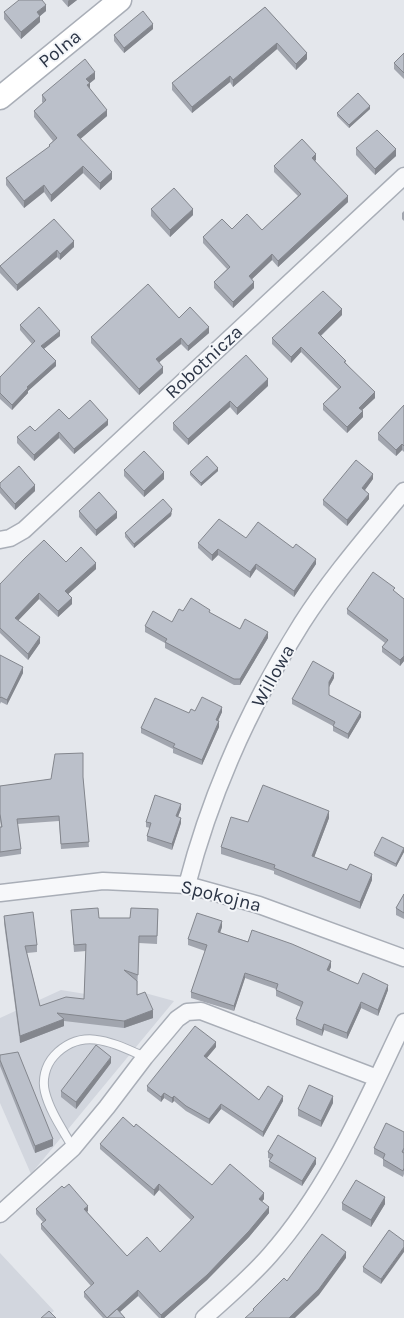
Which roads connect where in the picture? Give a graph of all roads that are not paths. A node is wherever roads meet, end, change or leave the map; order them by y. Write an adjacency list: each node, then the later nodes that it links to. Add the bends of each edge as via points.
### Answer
1 (120, 0): 2 (street, Polna)
2 (0, 98)
3 (404, 176): 5 (street, Robotnicza, via 24,530)
4 (404, 491): 6 (street, Willowa, via 356,548 302,622 258,700 222,775)
5 (0, 540)
6 (187, 885): 7 (street, Spokojna, via 103,882); 8 (street, Spokojna, via 259,904)
7 (0, 893)
8 (404, 958)
9 (404, 1022): 11 (street)
10 (145, 1057): 11 (street, via 177,1019 187,1012 201,1011); 12 (street); 12 (lane, via 110,1041 85,1038 62,1047 51,1060 44,1074 45,1091)
11 (377, 1078): 14 (street, via 320,1190 296,1224 270,1256)
12 (73, 1148): 13 (street)
13 (0, 1214)
14 (204, 1318)

